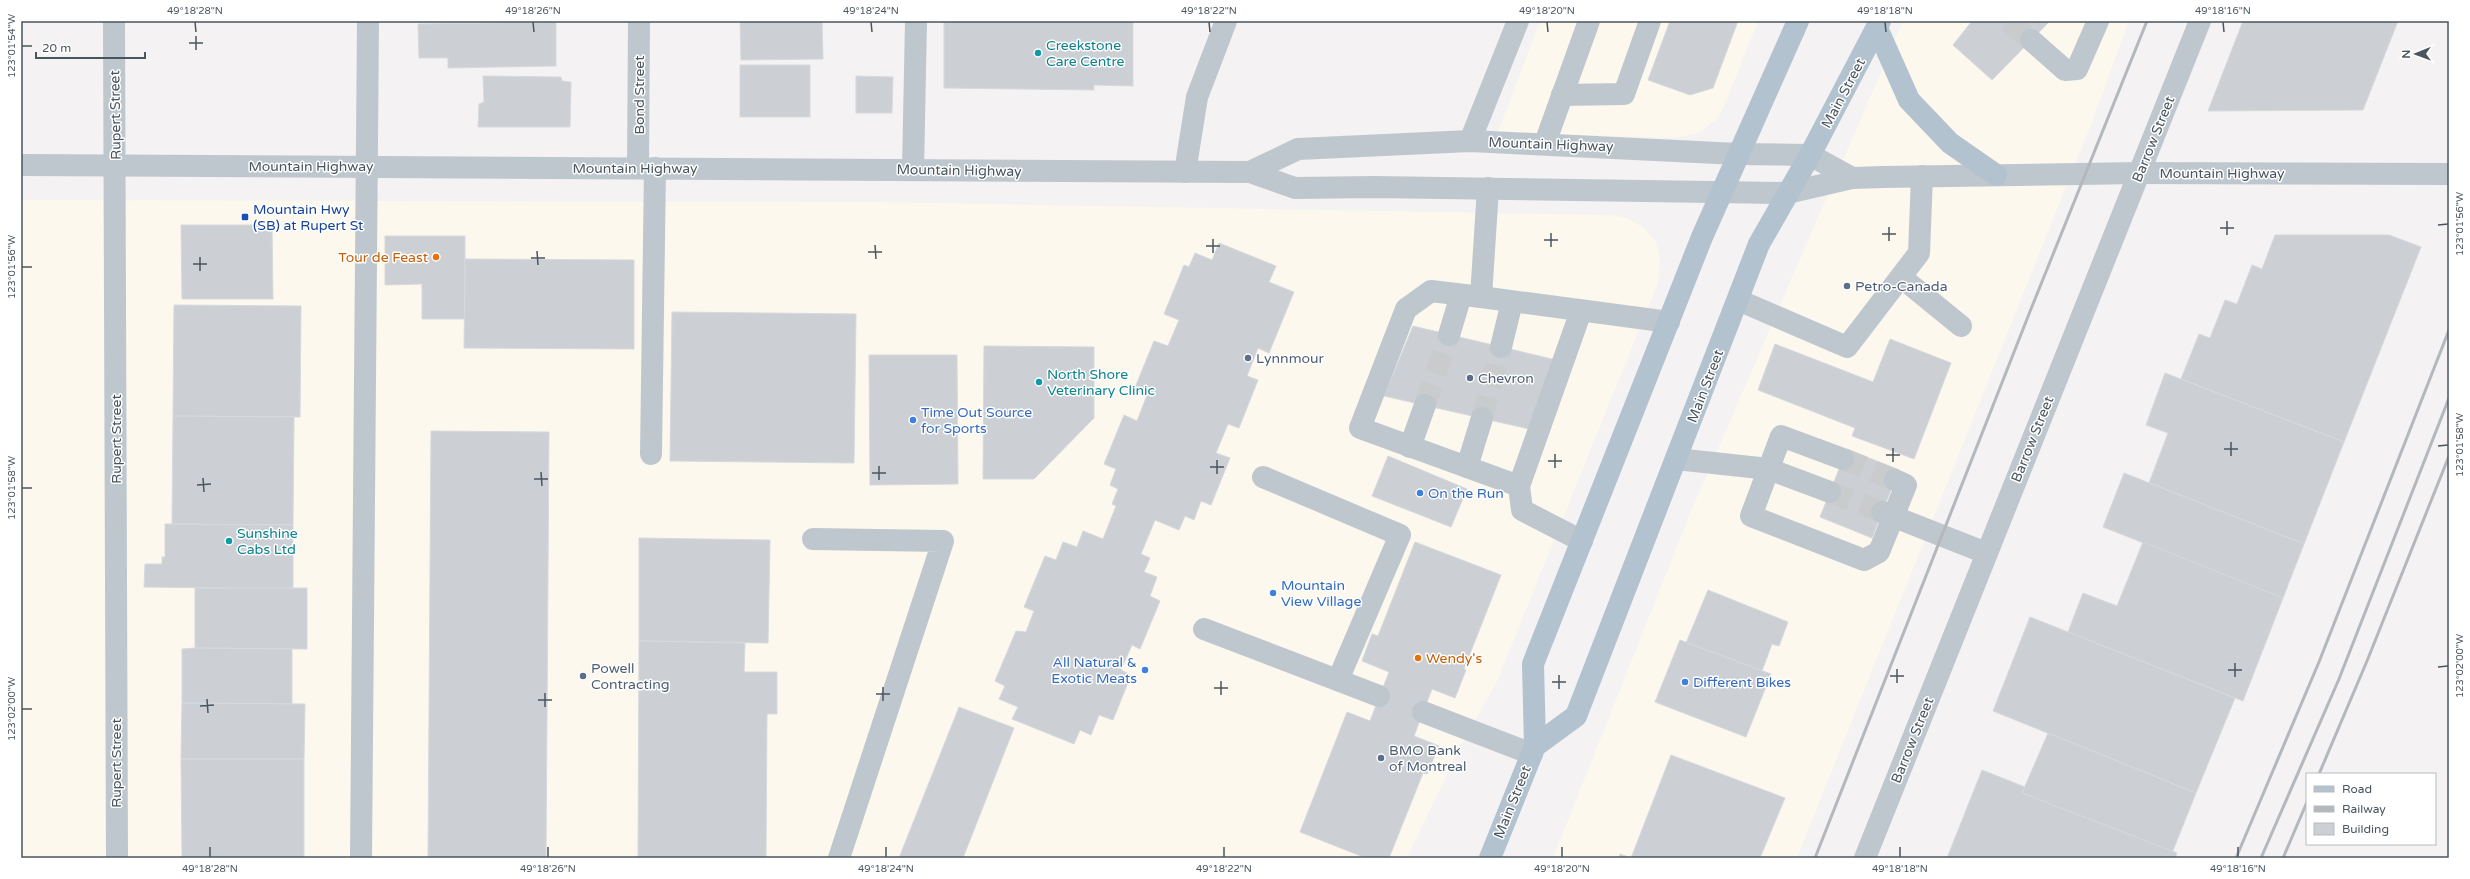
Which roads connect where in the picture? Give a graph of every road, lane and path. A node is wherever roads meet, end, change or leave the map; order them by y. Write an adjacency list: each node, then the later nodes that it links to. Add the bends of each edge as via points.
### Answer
1 (114, 21): 20 (street, Rupert Street)
2 (368, 21): 21 (street)
3 (639, 21): 22 (street, Bond Street)
4 (916, 21): 23 (street)
5 (1226, 21): 24 (street, via 1197,97)
6 (1518, 21): 15 (street)
7 (1589, 21): 14 (street)
8 (1650, 21): 14 (street, via 1624,94)
9 (1798, 21): 17 (main road, Main Street)
10 (2098, 21): 13 (street, via 2077,69 2065,70)
11 (2200, 21): 26 (street, Barrow Street)
12 (1878, 25): 18 (main road, Main Street); 28 (main road, via 1909,100 1950,143)
13 (2031, 40)
14 (1562, 95): 16 (street)
15 (1470, 141): 16 (street, Mountain Highway); 25 (street, Mountain Highway, via 1298,149)
16 (1545, 143): 17 (street, Mountain Highway)
17 (1738, 154): 18 (street, Mountain Highway); 32 (main road, Main Street)
18 (1810, 155): 30 (street, Mountain Highway); 33 (main road, Main Street)
19 (21, 165): 20 (street, Mountain Highway)
20 (115, 166): 21 (street, Mountain Highway); 64 (street, Rupert Street)
21 (367, 166): 22 (street, Mountain Highway); 65 (street)
22 (647, 168): 23 (street, Mountain Highway); 46 (street, Bond Street)
23 (913, 170): 24 (street, Mountain Highway)
24 (1185, 172): 25 (street, Mountain Highway)
25 (1250, 172): 31 (street, Mountain Highway, via 1295,188)
26 (2139, 173): 27 (street, Mountain Highway); 28 (street, Mountain Highway); 58 (street, Barrow Street)
27 (2449, 174)
28 (1996, 175): 29 (street, Mountain Highway)
29 (1922, 176): 30 (street, Mountain Highway); 34 (street, via 1919,254)
30 (1852, 178): 33 (street, Mountain Highway)
31 (1488, 188): 32 (street, Mountain Highway); 35 (street)
32 (1722, 191): 33 (street, Mountain Highway); 39 (main road, Main Street)
33 (1787, 193): 36 (main road, Main Street, via 1759,244)
34 (1901, 277): 36 (street, via 1847,347); 40 (street)
35 (1471, 296): 37 (street); 41 (street); 45 (street, via 1431,291 1406,309 1360,428)
36 (1738, 300): 47 (main road, Main Street)
37 (1512, 302): 38 (street); 42 (street)
38 (1581, 311): 39 (street); 53 (street)
39 (1669, 322): 57 (main road, Main Street)
40 (1961, 326)
41 (1449, 335)
42 (1501, 347)
43 (1425, 405): 45 (street)
44 (1482, 418): 49 (street)
45 (1410, 447): 49 (street)
46 (651, 454)
47 (1676, 459): 50 (street); 63 (main road, Main Street, via 1576,716)
48 (1843, 459): 50 (street, via 1781,436)
49 (1467, 467): 53 (street)
50 (1769, 469): 54 (street); 55 (street, via 1751,516 1864,560 1879,552)
51 (1263, 476): 60 (street, via 1400,535)
52 (1895, 480): 55 (street, via 1906,485)
53 (1519, 486): 57 (street, via 1522,510)
54 (1830, 492)
55 (1887, 514): 58 (street)
56 (813, 539): 66 (street, via 943,541)
57 (1582, 541): 63 (main road, Main Street, via 1533,664)
58 (1986, 553): 68 (street, Barrow Street)
59 (1204, 629): 60 (street)
60 (1338, 680): 61 (street)
61 (1379, 696)
62 (1423, 712): 63 (street)
63 (1534, 750): 67 (main road, Main Street)
64 (116, 858)
65 (361, 858)
66 (839, 858)
67 (1490, 858)
68 (1865, 858)

